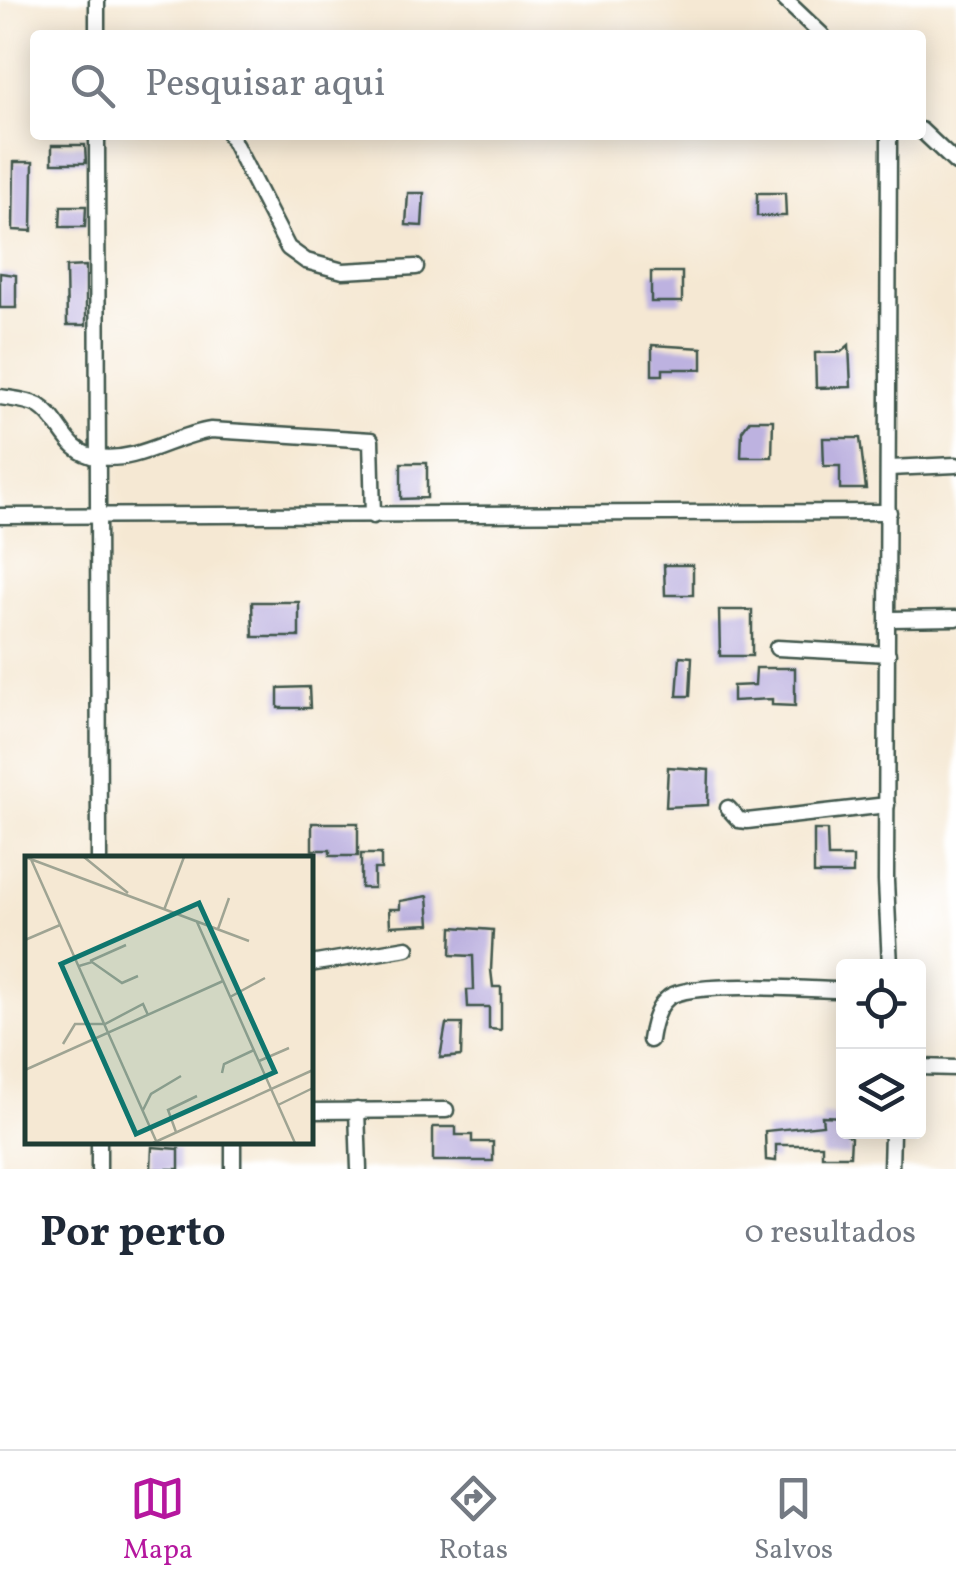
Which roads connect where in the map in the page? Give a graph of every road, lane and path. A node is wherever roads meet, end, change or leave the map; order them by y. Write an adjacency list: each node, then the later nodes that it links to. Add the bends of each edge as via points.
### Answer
1 (96, 0): 3 (street)
2 (785, 0): 4 (street)
3 (97, 30)
4 (817, 30)
5 (926, 135): 9 (street)
6 (97, 140): 12 (street)
7 (233, 140): 10 (street, via 288,248 306,262 343,271)
8 (889, 140): 14 (street)
9 (956, 163)
10 (416, 267)
11 (0, 397): 12 (street, via 40,407 68,442)
12 (99, 458): 17 (street); 18 (street, via 132,456 211,430 371,440)
13 (956, 465): 14 (street)
14 (889, 468): 15 (street)
15 (889, 512): 18 (street); 20 (street)
16 (0, 516): 17 (street)
17 (99, 516): 18 (street); 25 (street)
18 (374, 516)
19 (956, 618): 20 (street)
20 (890, 619): 22 (street)
21 (777, 648): 22 (street)
22 (888, 654): 23 (street)
23 (887, 805): 24 (street, via 747,821); 27 (street)
24 (728, 808)
25 (99, 856)
26 (407, 948): 28 (street)
27 (890, 959)
28 (312, 964)
29 (836, 990): 30 (street, via 680,993 664,1004)
30 (650, 1040)
31 (926, 1067): 32 (street)
32 (956, 1068)
33 (312, 1110): 34 (street)
34 (358, 1110): 35 (street); 37 (street)
35 (446, 1110)
36 (892, 1139): 38 (street)
37 (358, 1169)
38 (891, 1169)

